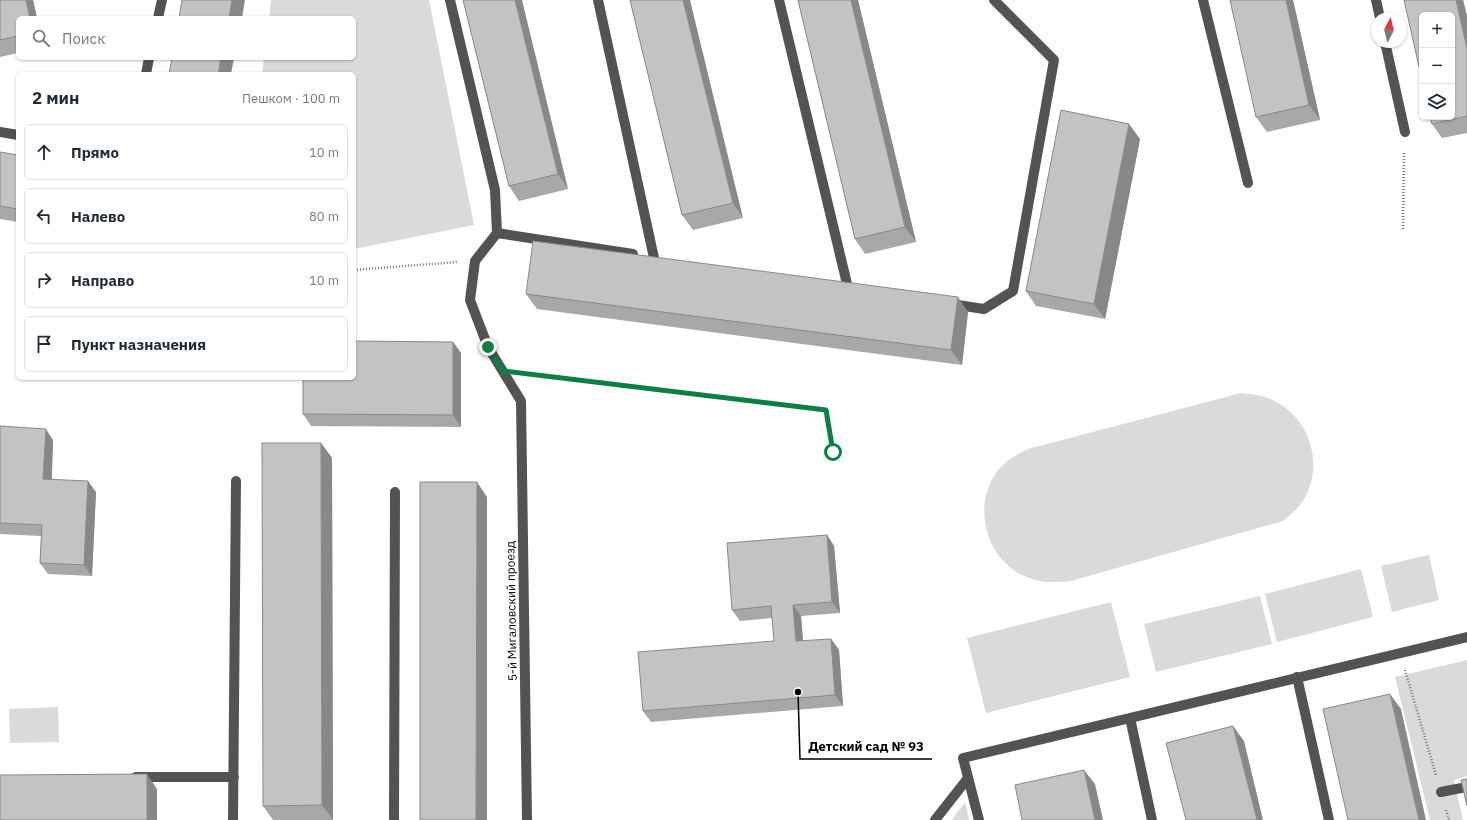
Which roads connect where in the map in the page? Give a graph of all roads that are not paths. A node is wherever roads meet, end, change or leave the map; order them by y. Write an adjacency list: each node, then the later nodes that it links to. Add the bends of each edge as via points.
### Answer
1 (162, 0): 9 (street)
2 (450, 0): 17 (street, via 495,190)
3 (598, 0): 17 (street, via 658,258)
4 (778, 0): 18 (street)
5 (994, 0): 19 (street, via 1054,60 1013,291 984,309)
6 (1203, 0): 16 (street)
7 (1376, 0): 8 (street)
8 (1379, 12)
9 (158, 16)
10 (1386, 48): 14 (street)
11 (150, 60): 12 (street)
12 (146, 72)
13 (0, 132): 15 (street)
14 (1405, 132)
15 (16, 135)
16 (1248, 183)
17 (497, 234): 32 (street, 5-й Мигаловский проезд, via 475,261 470,300 488,347 521,401)
18 (848, 288)
19 (939, 302)
20 (236, 481): 26 (street)
21 (395, 492): 31 (street)
22 (1467, 637): 23 (street)
23 (1297, 677): 24 (street); 36 (street)
24 (1130, 718): 27 (street, via 963,758); 35 (street)
25 (123, 777): 26 (street)
26 (234, 777): 30 (street)
27 (968, 778): 33 (street); 34 (street)
28 (1467, 787): 29 (street)
29 (1441, 792)
30 (233, 820)
31 (394, 820)
32 (527, 820)
33 (935, 820)
34 (979, 820)
35 (1152, 820)
36 (1329, 820)

